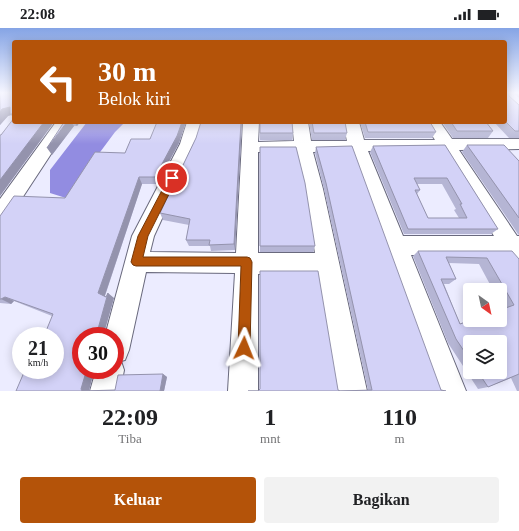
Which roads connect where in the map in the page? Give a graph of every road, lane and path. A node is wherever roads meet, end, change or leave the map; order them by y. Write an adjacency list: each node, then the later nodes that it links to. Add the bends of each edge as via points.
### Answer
1 (63, 124): 13 (street)
2 (193, 124): 16 (street, via 188,144 143,236)
3 (251, 124): 11 (street)
4 (300, 124): 9 (street)
5 (351, 124): 10 (street)
6 (433, 124): 8 (street)
7 (490, 128): 12 (street)
8 (446, 144): 10 (street); 12 (street); 15 (street)
9 (302, 145): 10 (street); 11 (street); 18 (street, via 314,189)
10 (358, 145): 14 (street)
11 (250, 147): 17 (street)
12 (512, 149)
13 (0, 215)
14 (396, 246): 15 (street); 24 (street)
15 (517, 249)
16 (136, 262): 17 (street); 19 (street)
17 (247, 262): 18 (street); 22 (street)
18 (328, 264): 23 (street)
19 (120, 327)
20 (108, 379): 21 (street)
21 (105, 391)
22 (243, 391)
23 (352, 391)
24 (452, 391)

